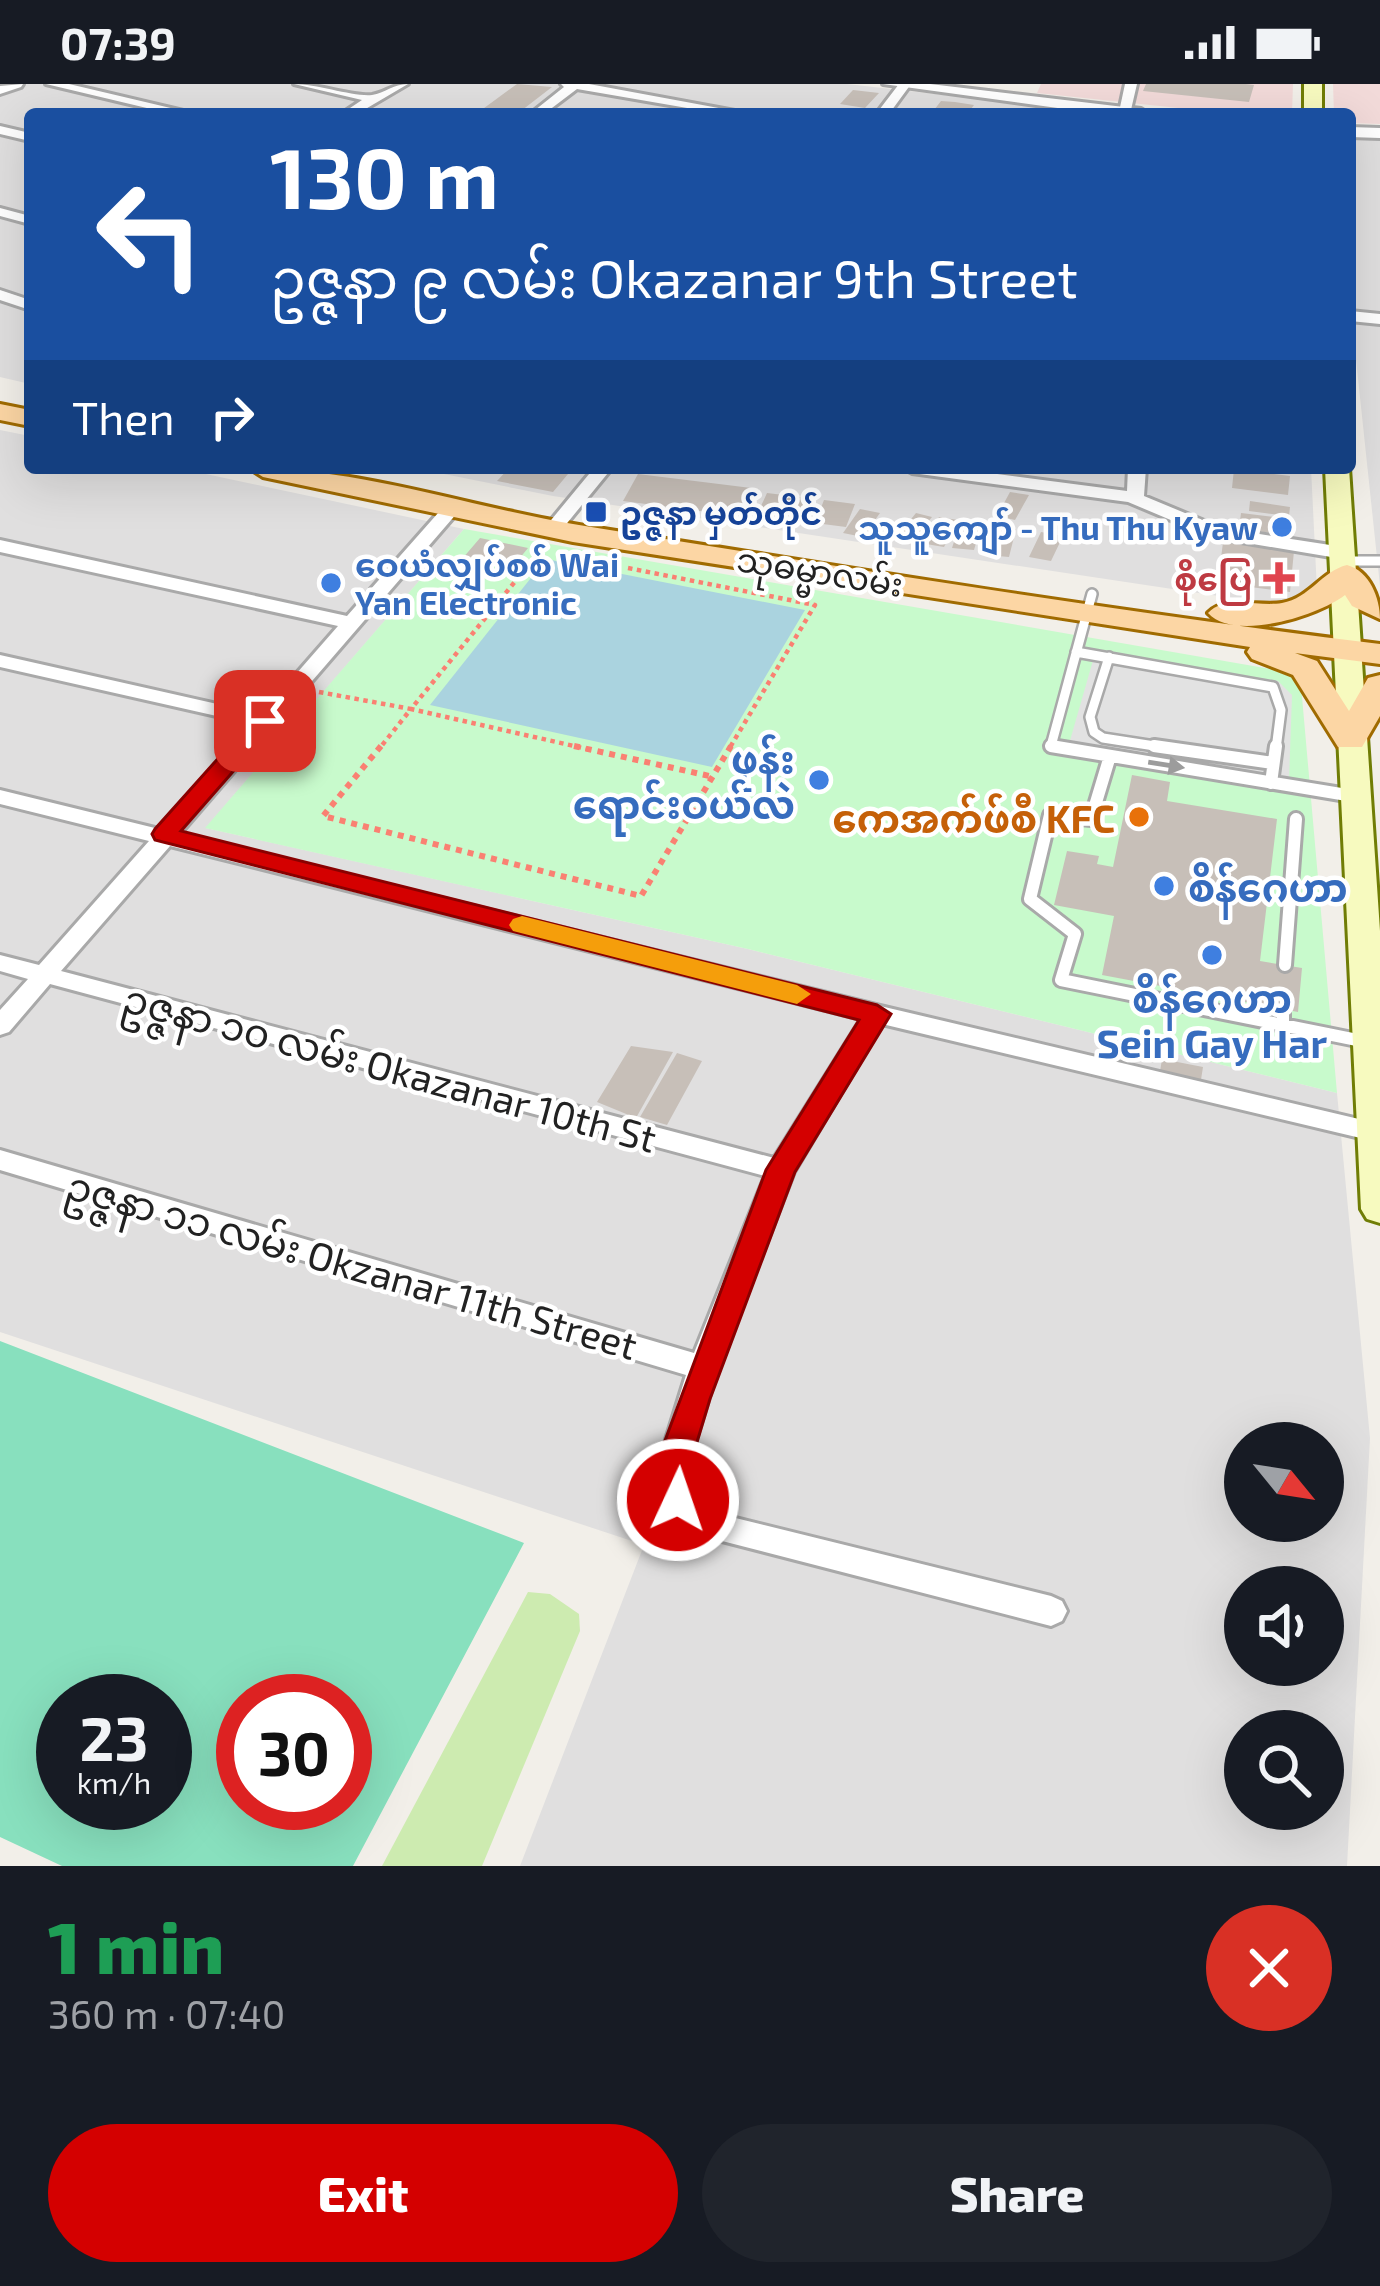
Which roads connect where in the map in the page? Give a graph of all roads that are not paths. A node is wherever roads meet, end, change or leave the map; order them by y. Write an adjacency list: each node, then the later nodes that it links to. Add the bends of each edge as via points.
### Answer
1 (16, 84): 7 (street)
2 (52, 84): 9 (street)
3 (299, 84): 8 (street)
4 (402, 84): 8 (street)
5 (569, 85): 11 (street); 12 (street)
6 (900, 85): 13 (street)
7 (0, 90)
8 (374, 99): 10 (street)
9 (162, 108)
10 (357, 108)
11 (543, 108)
12 (709, 108)
13 (1092, 108)
14 (291, 474): 21 (main road, သုဓမ္မာလမ်း)
15 (374, 474): 22 (main road, သုဓမ္မာလမ်း)
16 (599, 474): 22 (street)
17 (958, 474): 20 (street)
18 (1138, 474): 20 (street)
19 (1338, 474): 25 (main road)
20 (1132, 497): 25 (street, via 1217,532)
21 (452, 508): 22 (main road, သုဓမ္မာလမ်း); 28 (street)
22 (559, 532): 26 (main road, သုဓမ္မာလမ်း)
23 (0, 546): 28 (street)
24 (1380, 561): 25 (lane)
25 (1345, 563): 27 (main road, via 1363,599); 29 (main road, via 1324,602); 31 (main road)
26 (1089, 603): 29 (main road, သုဓမ္မာလမ်း); 32 (lane)
27 (1380, 610)
28 (351, 623): 36 (street)
29 (1214, 623): 31 (main road, သုဓမ္မာလမ်း); 37 (main road, via 1305,668)
30 (1380, 634): 31 (main road, သုဓမ္မာလမ်း)
31 (1358, 645): 37 (main road)
32 (1076, 652): 33 (lane); 38 (lane, via 1051,746)
33 (1109, 657): 39 (lane, via 1273,687 1281,710); 39 (lane, via 1090,717 1094,732)
34 (0, 662): 36 (street)
35 (1380, 685): 37 (main road)
36 (265, 721): 44 (street)
37 (1351, 740): 41 (main road)
38 (1110, 756): 40 (lane, one-way to 40); 52 (lane, via 1091,819 1050,815 1030,899 1075,934 1061,980)
39 (1274, 764): 40 (lane)
40 (1271, 782): 41 (lane)
41 (1354, 796): 45 (main road)
42 (0, 797): 44 (street)
43 (1296, 819): 47 (lane)
44 (164, 834): 48 (street); 50 (street)
45 (1370, 910): 53 (main road)
46 (0, 963): 48 (street, ဥဇ္ဇနာ ၁၀ လမ်း Okazanar 10th St)
47 (1285, 965)
48 (45, 976): 51 (street); 56 (street, ဥဇ္ဇနာ ၁၀ လမ်း Okazanar 10th St)
49 (1283, 1009): 52 (lane)
50 (877, 1014): 54 (street); 56 (street)
51 (0, 1026)
52 (1283, 1028): 53 (lane)
53 (1369, 1042): 54 (main road)
54 (1373, 1130): 57 (main road)
55 (0, 1160): 58 (street, ဥဇ္ဇနာ ၁၁ လမ်း Okzanar 11th Street)
56 (781, 1170): 58 (street)
57 (1380, 1209)
58 (703, 1368): 59 (street, via 674,1462 678,1500 703,1523)
59 (1051, 1611)

